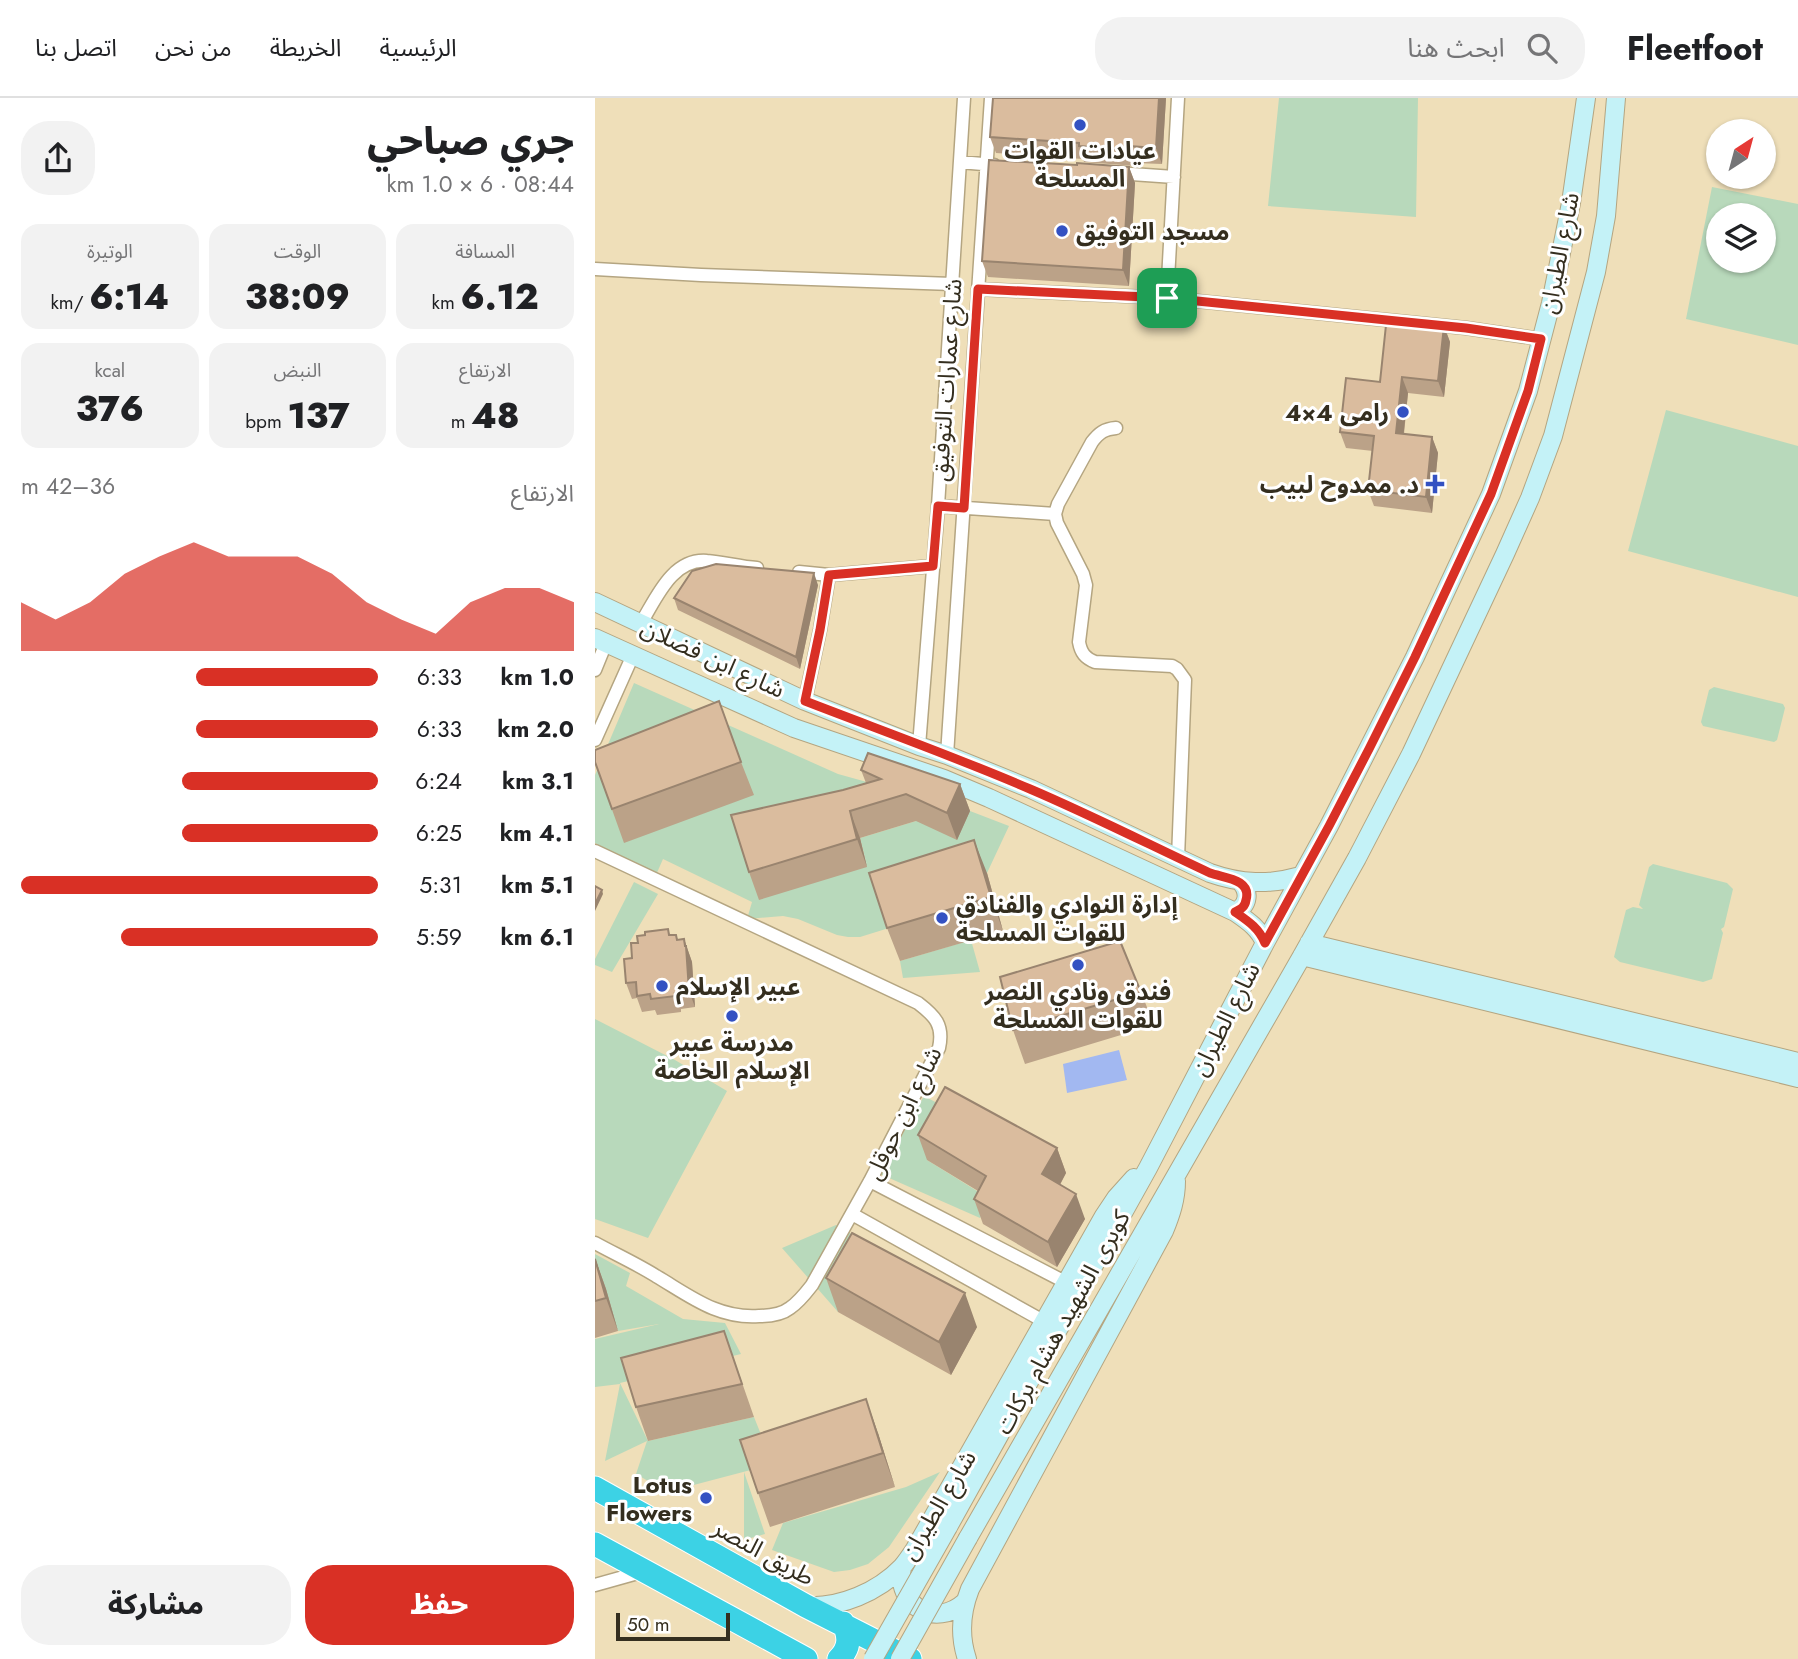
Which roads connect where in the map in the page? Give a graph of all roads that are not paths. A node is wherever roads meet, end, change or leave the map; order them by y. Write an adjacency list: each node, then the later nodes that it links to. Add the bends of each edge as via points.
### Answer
1 (964, 98): 6 (street, شارع عمارات التوفيق)
2 (991, 98): 7 (street, شارع عمارات التوفيق)
3 (1178, 98): 10 (street)
4 (1586, 98): 15 (main road, شارع الطيران, via 1569,214)
5 (1616, 98): 37 (main road, شارع الطيران, via 1606,216 1596,272 1553,436 1505,554 1411,754)
6 (960, 162): 7 (street); 12 (street, شارع عمارات التوفيق)
7 (986, 165): 8 (street); 13 (street, شارع عمارات التوفيق)
8 (1013, 167)
9 (1106, 172): 10 (street)
10 (1174, 177): 14 (street)
11 (595, 270): 12 (street)
12 (952, 284): 17 (street, شارع عمارات التوفيق)
13 (978, 289): 14 (street); 18 (street, شارع عمارات التوفيق)
14 (1167, 298): 15 (street)
15 (1541, 339): 33 (main road, شارع الطيران, via 1528,391 1491,494 1415,657)
16 (1116, 428): 19 (street, via 1099,433 1092,442)
17 (938, 506): 18 (street); 20 (street, شارع عمارات التوفيق)
18 (964, 508): 19 (street); 30 (street, شارع عمارات التوفيق)
19 (1055, 514): 32 (street, via 1086,585 1079,642 1087,659 1171,666 1185,680)
20 (933, 566): 21 (street); 29 (street, شارع عمارات التوفيق)
21 (829, 575): 23 (street, via 703,560 677,570 667,580); 27 (street)
22 (595, 602): 23 (main road, شارع ابن فضلان)
23 (641, 623): 27 (main road, شارع ابن فضلان)
24 (601, 641): 25 (main road, شارع ابن فضلان); 26 (street)
25 (633, 656): 28 (street); 35 (main road, شارع ابن فضلان, via 795,728 989,798)
26 (595, 670)
27 (805, 701): 29 (main road, شارع ابن فضلان)
28 (595, 740)
29 (919, 746): 30 (main road, شارع ابن فضلان)
30 (947, 755): 32 (main road, شارع ابن فضلان)
31 (595, 851): 43 (street, شارع ابن حوقل, via 918,1003 932,1014 940,1026 939,1048)
32 (1178, 858): 34 (main road, شارع ابن فضلان)
33 (1301, 876): 34 (main road, شارع ابن فضلان, via 1271,882); 36 (main road, شارع الطيران)
34 (1240, 881): 35 (main road, via 1247,898)
35 (1235, 912): 36 (main road, شارع ابن فضلان, via 1261,933)
36 (1265, 943): 41 (main road, شارع الطيران)
37 (1306, 949): 38 (main road); 42 (main road, شارع الطيران)
38 (1721, 1051): 39 (main road); 40 (main road)
39 (1798, 1062)
40 (1798, 1079)
41 (1148, 1168): 46 (main road, شارع الطيران, via 1116,1198); 59 (main road, كوبرى الشهيد هشام بركات, bridge)
42 (1177, 1174): 53 (main road, شارع الطيران, via 1174,1203 1164,1231); 60 (main road, كوبرى الشهيد هشام بركات, bridge)
43 (870, 1181): 44 (street, شارع ابن حوقل); 46 (street)
44 (852, 1214): 45 (street, شارع ابن حوقل, via 812,1285 788,1310 772,1316 731,1315 711,1309); 47 (street)
45 (595, 1242)
46 (1067, 1283): 47 (main road, شارع الطيران)
47 (1045, 1322): 50 (main road, شارع الطيران)
48 (595, 1488): 54 (highway, طريق النصر)
49 (595, 1544): 51 (highway)
50 (902, 1567): 53 (main road, via 901,1585 916,1607 942,1614); 54 (main road, شارع الطيران, via 851,1599)
51 (645, 1571): 52 (street); 56 (highway)
52 (595, 1585)
53 (965, 1602): 62 (main road, شارع الطيران, via 961,1628)
54 (806, 1606): 55 (highway, طريق النصر)
55 (843, 1623): 58 (highway, via 848,1643); 61 (highway, طريق النصر)
56 (786, 1653): 57 (highway)
57 (806, 1659)
58 (839, 1659)
59 (873, 1659)
60 (900, 1659)
61 (910, 1659)
62 (967, 1659)

